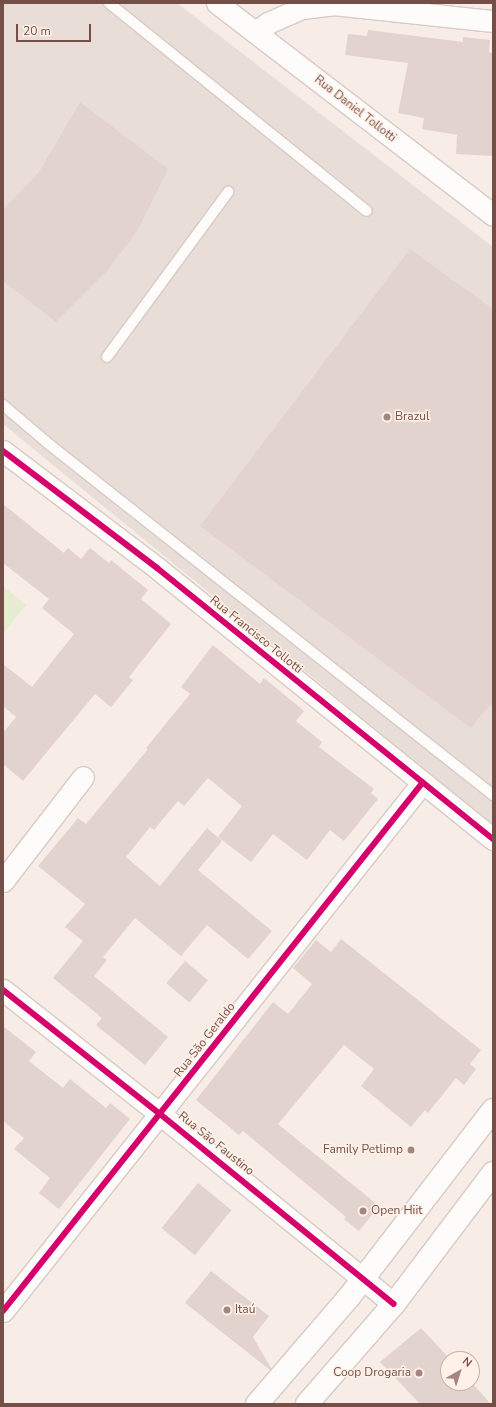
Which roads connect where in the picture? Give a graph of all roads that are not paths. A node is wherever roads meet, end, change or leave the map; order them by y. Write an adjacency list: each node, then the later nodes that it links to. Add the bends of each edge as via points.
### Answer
1 (109, 3): 6 (lane)
2 (217, 3): 4 (street, Rua Daniel Tollotti)
3 (493, 21): 4 (street, via 333,4 302,8 268,23)
4 (255, 32): 7 (street, Rua Daniel Tollotti)
5 (228, 192): 8 (lane)
6 (367, 211)
7 (493, 215)
8 (107, 357)
9 (3, 405): 13 (lane, via 50,445)
10 (3, 451): 12 (street, Rua Francisco Tollotti, via 157,568)
11 (83, 777): 15 (street)
12 (423, 782): 14 (street, Rua Francisco Tollotti); 18 (street, Rua São Geraldo)
13 (493, 795)
14 (493, 839)
15 (3, 881)
16 (3, 990): 18 (street, Rua São Faustino)
17 (493, 1110): 20 (main road)
18 (160, 1114): 20 (street, Rua São Faustino); 22 (street, Rua São Geraldo)
19 (493, 1173): 21 (main road)
20 (364, 1278): 21 (street, Rua São Faustino); 23 (main road)
21 (394, 1304): 24 (main road)
22 (3, 1311)
23 (257, 1404)
24 (307, 1404)

